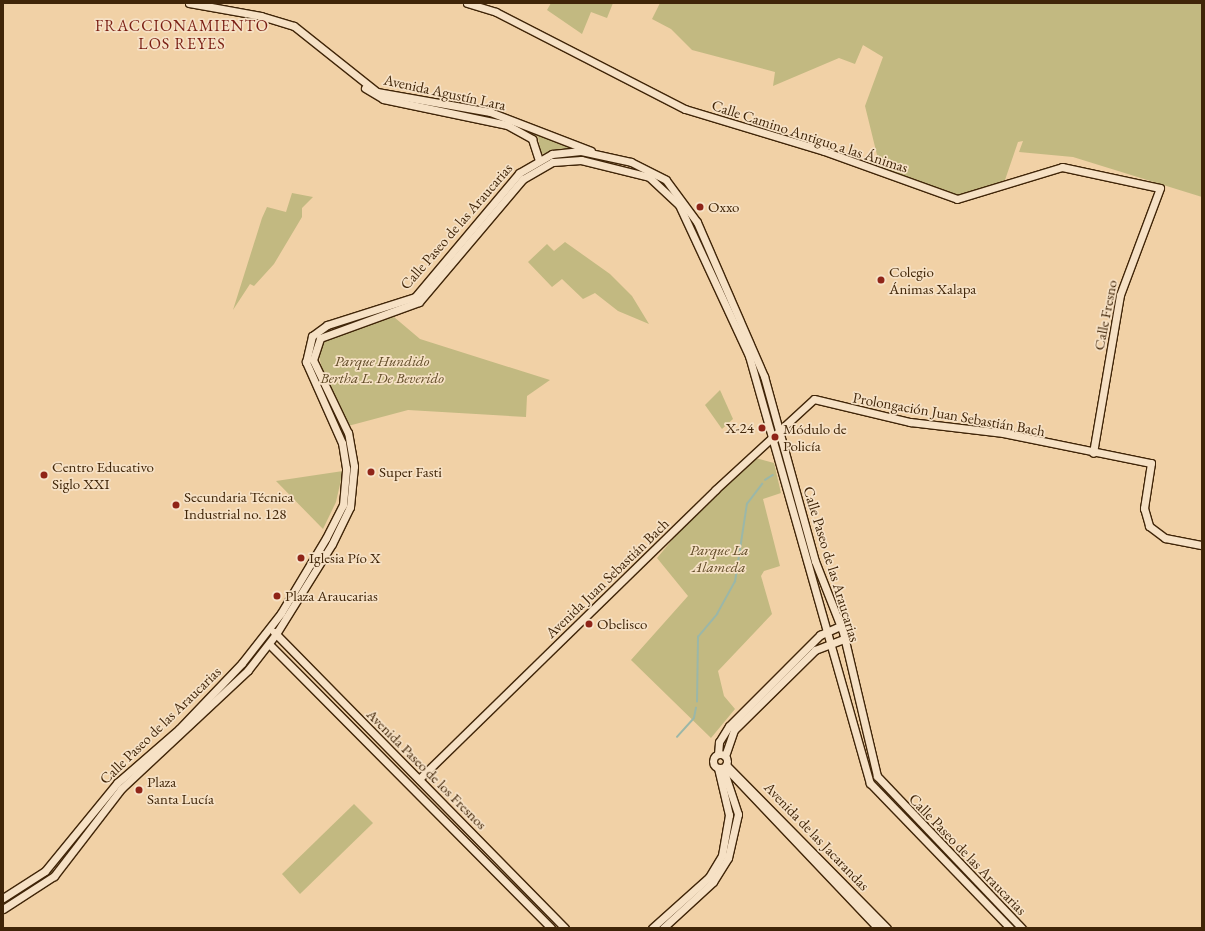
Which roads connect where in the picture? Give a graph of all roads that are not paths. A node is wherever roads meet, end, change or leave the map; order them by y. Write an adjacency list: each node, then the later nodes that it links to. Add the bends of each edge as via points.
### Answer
1 (189, 3): 3 (main road, via 261,16 294,26)
2 (467, 3): 6 (main road, Calle Camino Antiguo a las Ánimas, via 496,12 685,109 824,151 957,199 1062,167)
3 (356, 78): 4 (main road, Avenida Agustín Lara, via 377,92 490,112); 5 (main road, Avenida Agustín Lara, via 376,97 507,125 532,140)
4 (594, 152): 5 (main road, Calle Paseo de las Araucarias, via 568,152); 8 (main road, Calle Paseo de las Araucarias, via 652,172 677,192 697,222)
5 (539, 160): 7 (main road, Calle Paseo de las Araucarias, via 519,173)
6 (1160, 188): 12 (main road, Calle Fresno, via 1120,295)
7 (502, 197): 8 (main road, Calle Paseo de las Araucarias, via 522,179 553,162 594,161 649,178 679,205); 14 (main road, Calle Paseo de las Araucarias, via 415,296 327,326 308,343 308,371 342,443 346,468 343,505)
8 (742, 330): 10 (main road, Calle Paseo de las Araucarias, via 764,376); 11 (main road, Calle Paseo de las Araucarias)
9 (814, 399): 10 (main road, Avenida Juan Sebastián Bach); 12 (main road, Prolongación Juan Sebastián Bach, via 861,412 950,429 1003,434)
10 (779, 430): 11 (main road, Avenida Juan Sebastián Bach); 15 (main road, Calle Paseo de las Araucarias, via 815,562)
11 (772, 437): 17 (main road, Calle Paseo de las Araucarias); 24 (main road, Avenida Juan Sebastián Bach)
12 (1093, 453): 13 (main road, Prolongación Juan Sebastián Bach, via 1151,463 1144,508 1149,526 1165,538)
13 (1202, 546)
14 (309, 576): 16 (main road, Calle Paseo de las Araucarias); 18 (main road, Calle Paseo de las Araucarias)
15 (840, 626): 17 (main road); 19 (main road, Calle Paseo de las Araucarias)
16 (270, 628): 18 (main road, Avenida Paseo de los Fresnos); 27 (main road, Calle Paseo de las Araucarias, via 212,696 113,787 45,871)
17 (827, 630): 20 (main road, Calle Paseo de las Araucarias); 22 (main road, via 729,726 720,742)
18 (276, 634): 21 (main road, Calle Paseo de las Araucarias); 24 (main road, Avenida Paseo de los Fresnos)
19 (844, 639): 20 (main road); 38 (main road, Calle Paseo de las Araucarias, via 877,776)
20 (830, 643): 22 (main road, via 815,650 734,730); 37 (main road, Calle Paseo de las Araucarias, via 870,783)
21 (269, 644): 29 (main road, Calle Paseo de las Araucarias, via 218,702 122,789 54,876); 30 (main road, Avenida Paseo de los Fresnos)
22 (722, 755): 23 (main road); 23 (main road, via 713,761)
23 (723, 767): 25 (main road, Avenida de las Jacarandas); 26 (main road); 33 (main road, via 729,815 722,855 709,877); 36 (main road, Avenida de las Jacarandas)
24 (419, 780): 28 (main road, Avenida Paseo de los Fresnos)
25 (744, 790): 26 (main road, via 735,790); 35 (main road, Avenida de las Jacarandas)
26 (734, 794): 34 (main road, via 737,830 721,872)
27 (3, 898)
28 (544, 906): 30 (main road); 32 (main road, Avenida Paseo de los Fresnos)
29 (3, 909)
30 (537, 912): 31 (main road, Avenida Paseo de los Fresnos)
31 (551, 928)
32 (565, 928)
33 (652, 928)
34 (663, 928)
35 (878, 928)
36 (887, 928)
37 (1010, 928)
38 (1022, 928)

